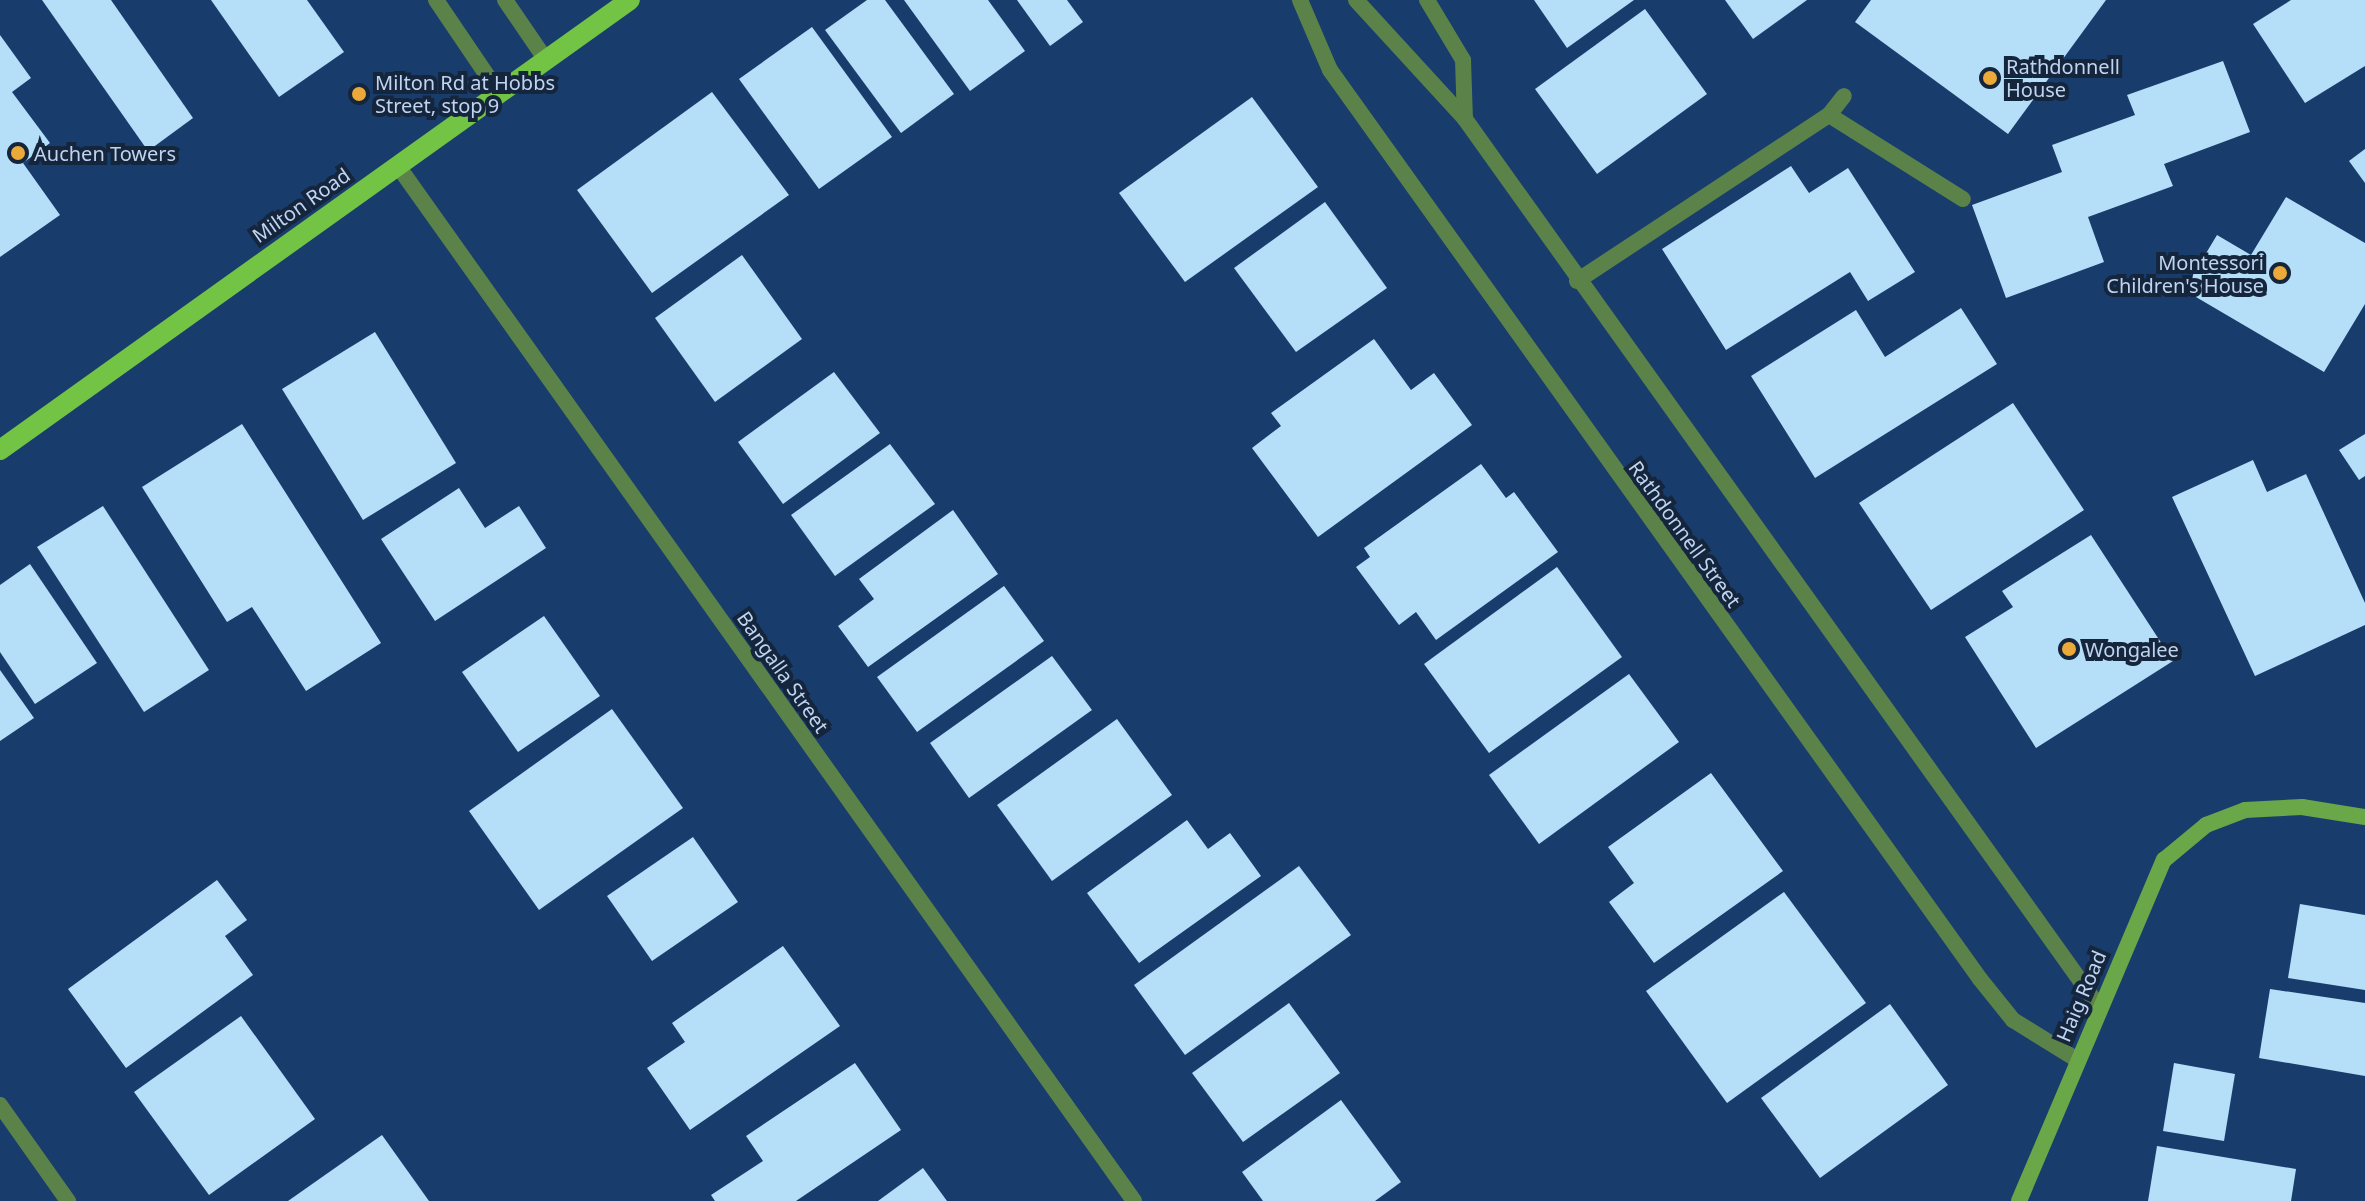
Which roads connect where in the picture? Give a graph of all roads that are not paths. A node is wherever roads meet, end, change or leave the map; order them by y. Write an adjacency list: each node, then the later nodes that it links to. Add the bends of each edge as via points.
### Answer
1 (436, 0): 8 (street)
2 (505, 0): 7 (street)
3 (630, 0): 7 (main road, Milton Road)
4 (1300, 0): 18 (street, Rathdonnell Street, via 1330,70 1980,979 2013,1020)
5 (1356, 0): 11 (street)
6 (1427, 0): 11 (street, via 1463,60)
7 (546, 60): 8 (main road, Milton Road)
8 (499, 93): 12 (main road, Milton Road)
9 (1844, 96): 10 (street)
10 (1829, 115): 13 (street); 14 (street)
11 (1465, 119): 14 (street)
12 (398, 166): 15 (main road, Milton Road); 21 (street, Bangalla Street)
13 (1963, 199)
14 (1577, 281): 17 (street)
15 (0, 450)
16 (2365, 817): 17 (street, Haig Road, via 2274,806 2206,825 2152,878)
17 (2099, 1007): 18 (street, Haig Road)
18 (2076, 1059): 22 (street, Haig Road)
19 (0, 1105): 20 (street)
20 (68, 1201)
21 (1134, 1201)
22 (2019, 1201)

